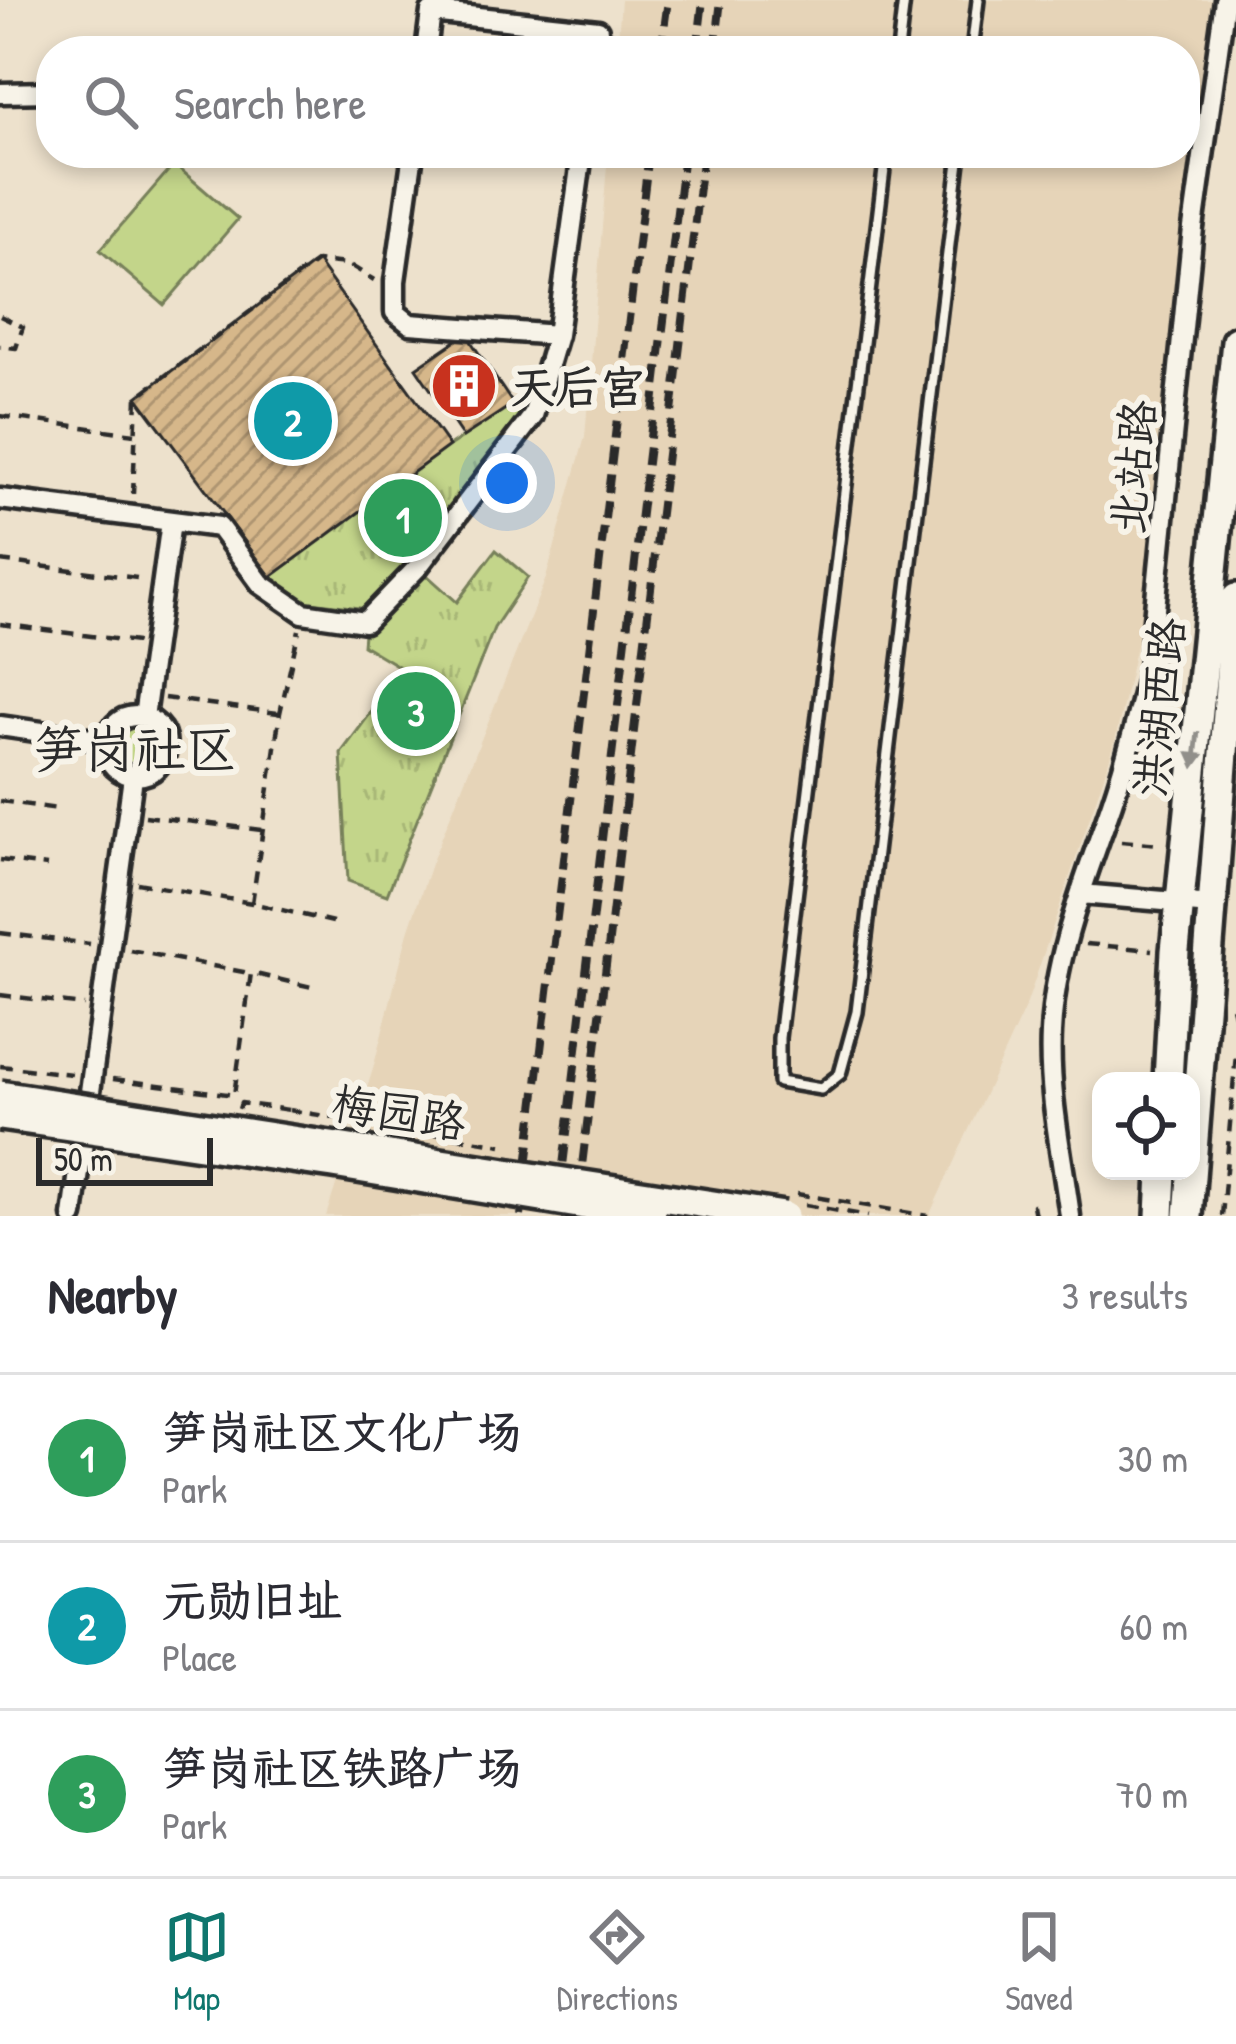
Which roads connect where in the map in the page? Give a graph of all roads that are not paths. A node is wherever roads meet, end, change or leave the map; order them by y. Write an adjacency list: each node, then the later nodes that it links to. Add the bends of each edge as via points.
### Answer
1 (904, 0): 6 (lane)
2 (978, 0): 7 (lane)
3 (1225, 0): 23 (street, 北站路, via 1149,669)
4 (428, 36): 5 (street, via 431,12 598,30)
5 (597, 36)
6 (900, 36)
7 (974, 36)
8 (36, 92): 9 (street)
9 (0, 93)
10 (411, 168): 14 (street, via 395,312 410,324)
11 (580, 168): 14 (street)
12 (884, 168): 13 (lane, via 779,1038 779,1082 821,1089 840,1074 857,1012)
13 (958, 168)
14 (557, 335): 17 (street, via 533,416 417,568 365,622 303,613 261,584 219,527)
15 (1236, 341): 24 (main road, 洪湖西路, one-way to 24)
16 (0, 499): 17 (street)
17 (171, 522): 19 (street)
18 (1236, 598): 25 (main road, 洪湖西路)
19 (144, 717): 21 (street, via 124,718); 22 (street, via 160,728 165,757)
20 (0, 726): 21 (street)
21 (105, 741): 22 (street, via 115,769)
22 (133, 777): 30 (street)
23 (1081, 894): 24 (street); 33 (street, 北站路, via 1051,1034)
24 (1181, 902): 25 (street); 26 (main road, 洪湖西路)
25 (1211, 905): 35 (main road, 洪湖西路)
26 (1169, 1072)
27 (0, 1095): 32 (main road, 梅园路, bridge)
28 (0, 1116): 31 (main road, 梅园路, bridge)
29 (1162, 1180): 34 (main road)
30 (73, 1216)
31 (652, 1216)
32 (784, 1216)
33 (1070, 1216)
34 (1160, 1216)
35 (1188, 1216)

